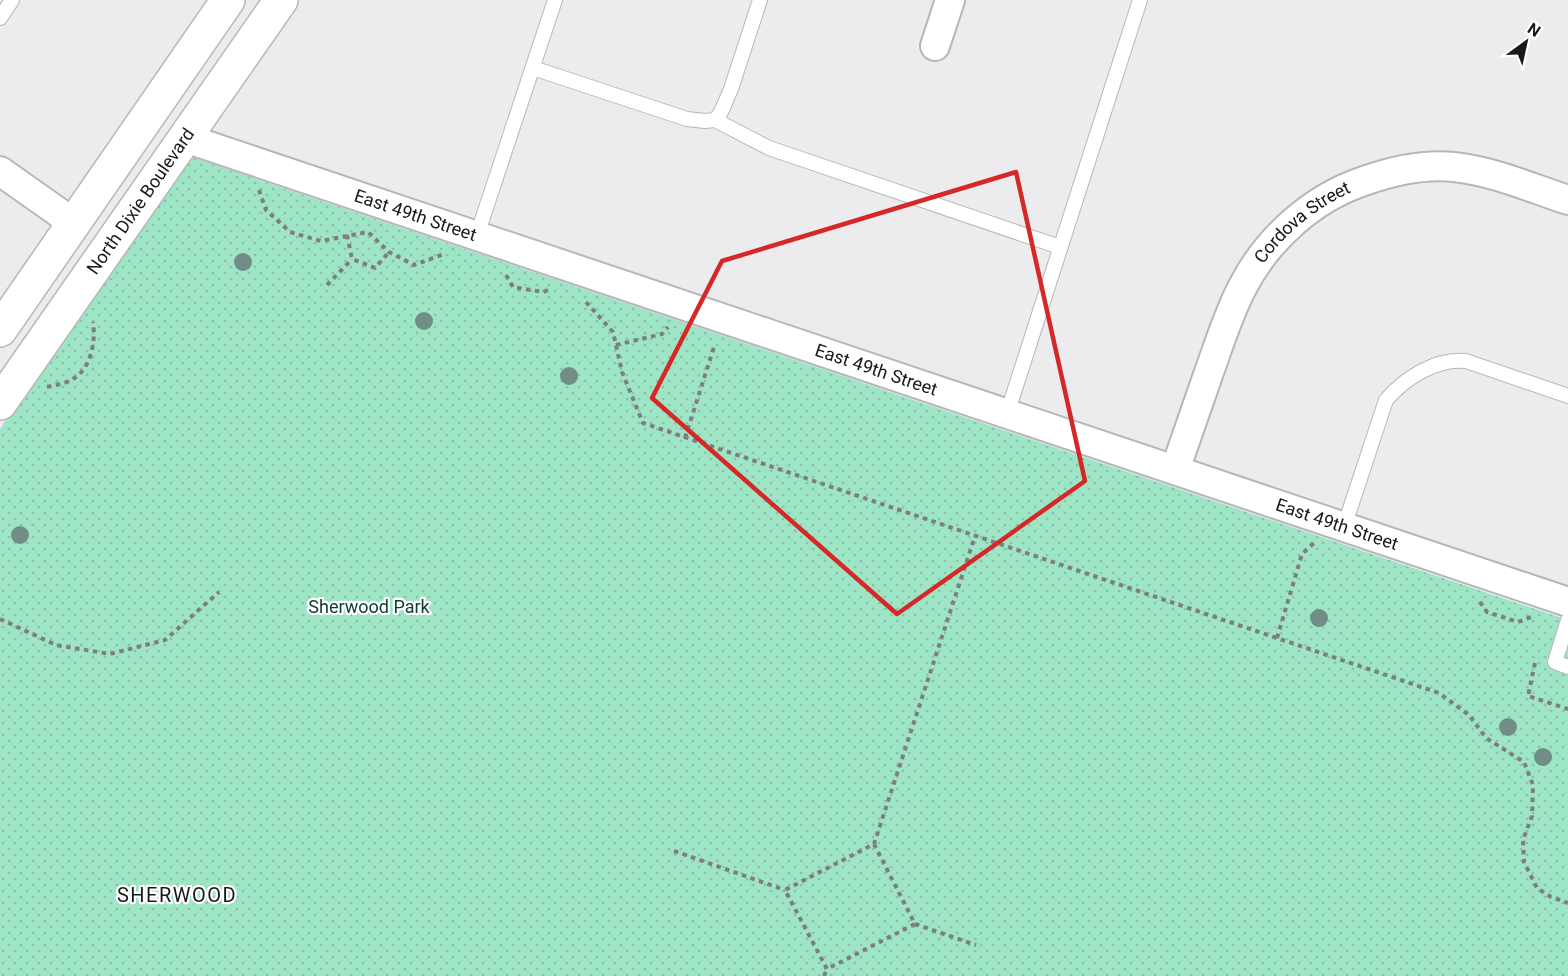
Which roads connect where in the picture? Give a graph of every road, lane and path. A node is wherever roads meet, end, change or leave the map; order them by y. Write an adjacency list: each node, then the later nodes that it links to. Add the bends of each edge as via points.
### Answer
1 (12, 0): 8 (lane)
2 (228, 0): 16 (main road)
3 (281, 0): 12 (main road, North Dixie Boulevard)
4 (555, 0): 10 (lane)
5 (760, 0): 11 (lane, via 729,96)
6 (950, 0): 9 (street)
7 (1140, 0): 19 (lane)
8 (0, 18)
9 (935, 46)
10 (533, 68): 11 (lane, via 687,119); 18 (lane)
11 (715, 120): 19 (lane, via 769,148)
12 (185, 138): 18 (street, East 49th Street); 34 (main road, North Dixie Boulevard)
13 (0, 171): 16 (street)
14 (258, 189): 17 (path, via 266,210 290,232 321,241)
15 (1568, 200): 37 (street, Cordova Street, via 1453,167 1419,168 1378,176 1346,187 1317,204 1288,227 1244,285 1224,329)
16 (75, 224): 29 (main road)
17 (347, 235): 21 (path, via 368,232); 22 (path)
18 (477, 235): 35 (street, East 49th Street)
19 (1060, 247): 35 (lane)
20 (452, 251): 21 (path, via 414,265)
21 (389, 252): 22 (path, via 375,268)
22 (352, 259): 24 (path)
23 (503, 269): 25 (path, via 513,287 543,292)
24 (327, 285)
25 (559, 286)
26 (582, 298): 31 (path, via 613,332)
27 (92, 316): 32 (path, via 95,336 87,366 72,380)
28 (676, 320): 31 (path, via 662,333)
29 (0, 330)
30 (711, 339): 36 (path, via 714,347)
31 (616, 345): 36 (path, via 622,372 643,423)
32 (43, 389)
33 (1568, 396): 38 (lane, via 1466,361 1455,360 1417,374 1386,400)
34 (0, 403)
35 (1007, 414): 37 (street, East 49th Street)
36 (685, 438): 39 (path)
37 (1175, 470): 38 (street, East 49th Street)
38 (1333, 532): 42 (street, East 49th Street); 46 (path, via 1302,554)
39 (975, 536): 46 (path); 50 (path)
40 (219, 592): 44 (path, via 165,640 110,654 56,645)
41 (1475, 595): 43 (path, via 1487,612 1518,622)
42 (1568, 602)
43 (1536, 615)
44 (0, 619)
45 (1568, 620): 48 (lane, via 1555,662)
46 (1277, 638): 53 (path, via 1439,693 1469,715 1486,738 1524,762 1533,785 1532,816 1523,840 1524,862 1537,888)
47 (1537, 654): 49 (path, via 1528,696)
48 (1568, 667)
49 (1568, 709)
50 (874, 844): 52 (path); 54 (path)
51 (674, 851): 52 (path)
52 (785, 890): 56 (path)
53 (1568, 903)
54 (915, 924): 55 (path); 56 (path)
55 (976, 945)
56 (826, 969): 57 (path)
57 (824, 976)

